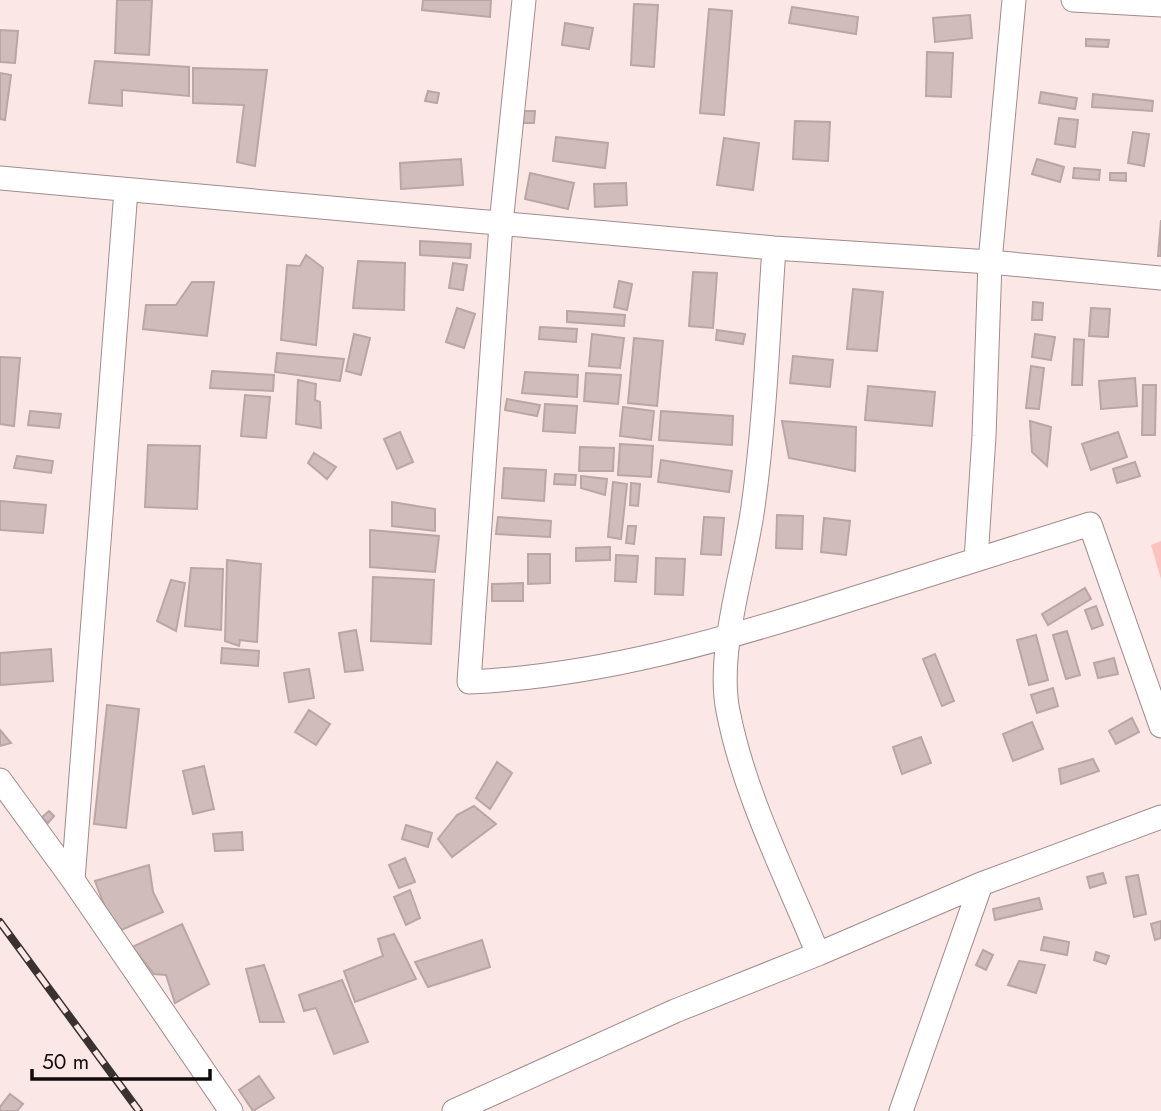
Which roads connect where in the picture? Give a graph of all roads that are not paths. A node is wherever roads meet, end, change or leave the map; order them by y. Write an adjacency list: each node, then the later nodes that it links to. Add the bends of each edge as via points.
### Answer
1 (524, 0): 7 (street)
2 (1014, 0): 9 (street)
3 (1073, 0): 4 (street)
4 (1161, 5)
5 (0, 178): 6 (street)
6 (126, 190): 7 (street); 16 (street)
7 (501, 223): 8 (street); 12 (street, via 470,682 543,676)
8 (774, 248): 9 (street); 12 (street, via 759,459)
9 (990, 262): 10 (street); 11 (street)
10 (1161, 278)
11 (976, 561): 12 (street); 13 (street, via 1090,524)
12 (729, 638): 18 (street, via 727,709 743,768)
13 (1161, 726)
14 (0, 780): 16 (street)
15 (1161, 817): 17 (street)
16 (73, 880): 19 (street)
17 (981, 884): 18 (street); 21 (street)
18 (818, 954): 20 (street, via 674,1011)
19 (231, 1111)
20 (454, 1111)
21 (901, 1111)

